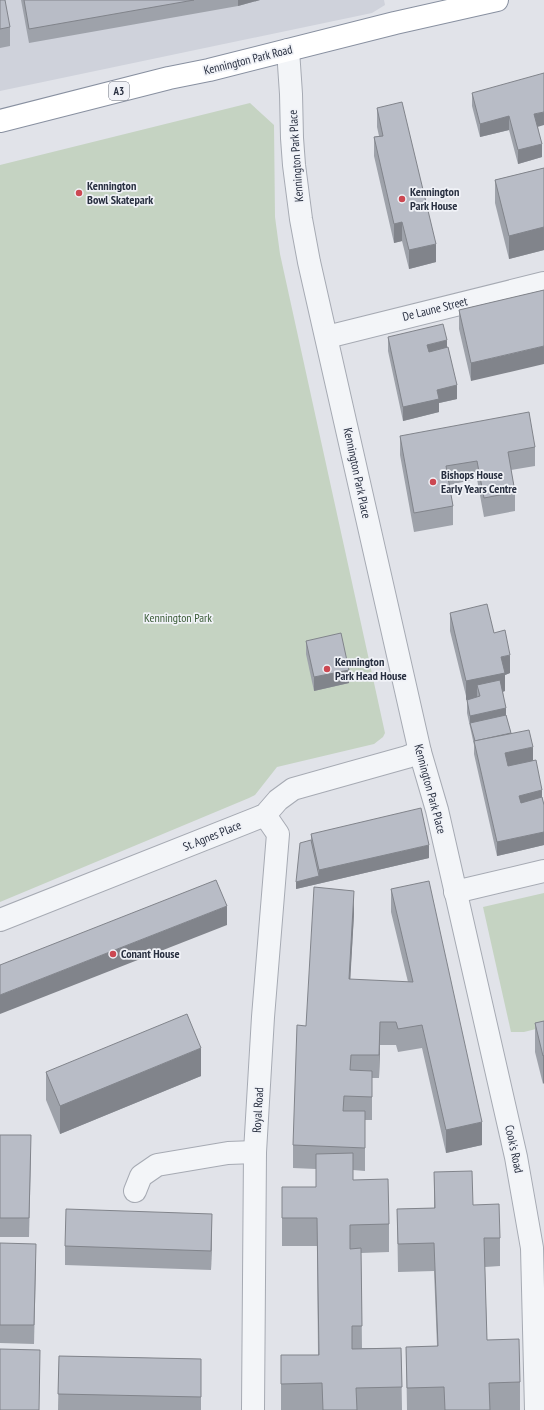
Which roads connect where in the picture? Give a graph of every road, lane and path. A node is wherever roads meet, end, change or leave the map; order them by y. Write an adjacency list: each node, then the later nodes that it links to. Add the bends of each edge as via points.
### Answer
1 (497, 0): 2 (highway, Kennington Park Road / A3)
2 (288, 50): 3 (highway, Kennington Park Road / A3); 5 (street, Kennington Park Place, via 292,138 301,219)
3 (0, 121)
4 (544, 283): 5 (street, De Laune Street)
5 (327, 337): 6 (street, Kennington Park Place)
6 (420, 752): 7 (street, St. Agnes Place, via 293,789 278,800); 9 (street, Kennington Park Place, via 437,810)
7 (265, 815): 10 (street, St. Agnes Place); 11 (street, Royal Road, via 278,834)
8 (544, 870): 9 (street)
9 (455, 892): 13 (street, Cook's Road)
10 (0, 920)
11 (255, 1152): 12 (street, via 157,1165 141,1176); 14 (street, Royal Road)
12 (135, 1191)
13 (538, 1249): 15 (street, Cook's Road)
14 (254, 1410)
15 (536, 1410)

